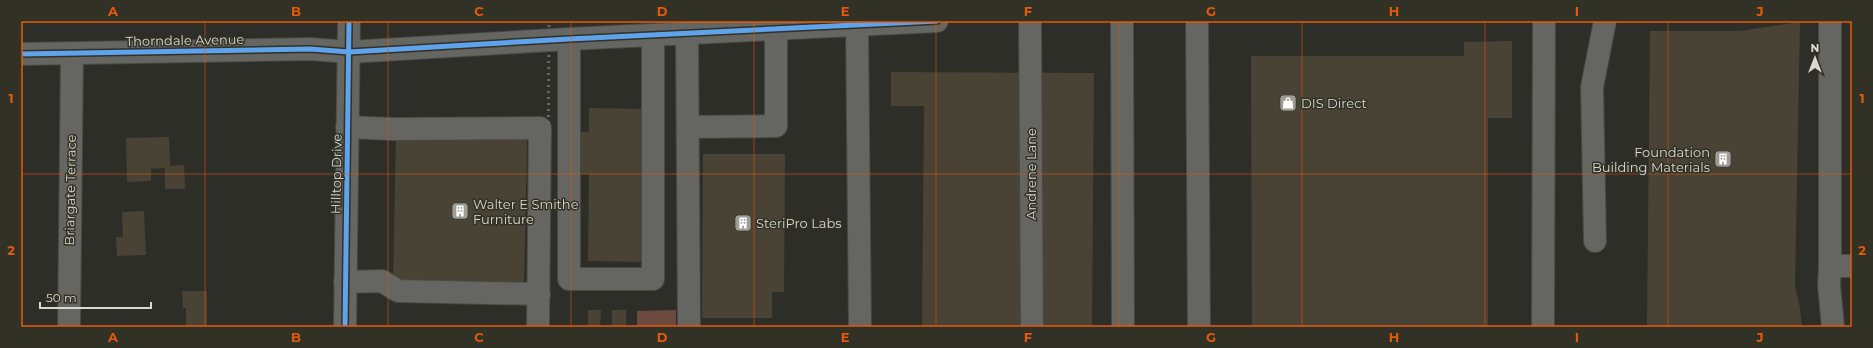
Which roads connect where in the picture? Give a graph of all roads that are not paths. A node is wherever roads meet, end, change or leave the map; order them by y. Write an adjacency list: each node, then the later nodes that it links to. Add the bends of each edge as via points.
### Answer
1 (349, 21): 16 (street, Hilltop Drive)
2 (937, 21): 9 (street, Thorndale Avenue)
3 (1030, 21): 31 (street, Andrene Lane)
4 (1122, 21): 32 (street)
5 (1197, 21): 33 (street)
6 (1544, 21): 34 (street)
7 (1605, 21): 21 (street, via 1592,87)
8 (1830, 21): 22 (street)
9 (904, 22): 11 (street, Thorndale Avenue)
10 (712, 26): 12 (street, Thorndale Avenue); 13 (street, Thorndale Avenue)
11 (857, 26): 12 (street, Thorndale Avenue); 30 (street)
12 (776, 29): 20 (street, via 776,126)
13 (687, 33): 14 (street, Thorndale Avenue); 20 (street)
14 (653, 35): 15 (street, Thorndale Avenue); 15 (street, via 653,279 569,279)
15 (569, 38): 16 (street, Thorndale Avenue)
16 (348, 52): 17 (street, Thorndale Avenue, via 310,49); 19 (street, Hilltop Drive)
17 (72, 53): 18 (street, Thorndale Avenue); 26 (street, Briargate Terrace)
18 (21, 54)
19 (347, 126): 24 (street, Hilltop Drive); 25 (street, via 392,130 540,128)
20 (688, 127): 29 (street)
21 (1595, 241)
22 (1830, 266): 23 (street); 35 (street)
23 (1852, 266)
24 (345, 282): 25 (street, via 382,281 398,291); 27 (street, Hilltop Drive)
25 (539, 294): 28 (street)
26 (69, 327)
27 (345, 327)
28 (538, 327)
29 (689, 327)
30 (860, 327)
31 (1032, 327)
32 (1123, 327)
33 (1199, 327)
34 (1542, 327)
35 (1833, 327)

